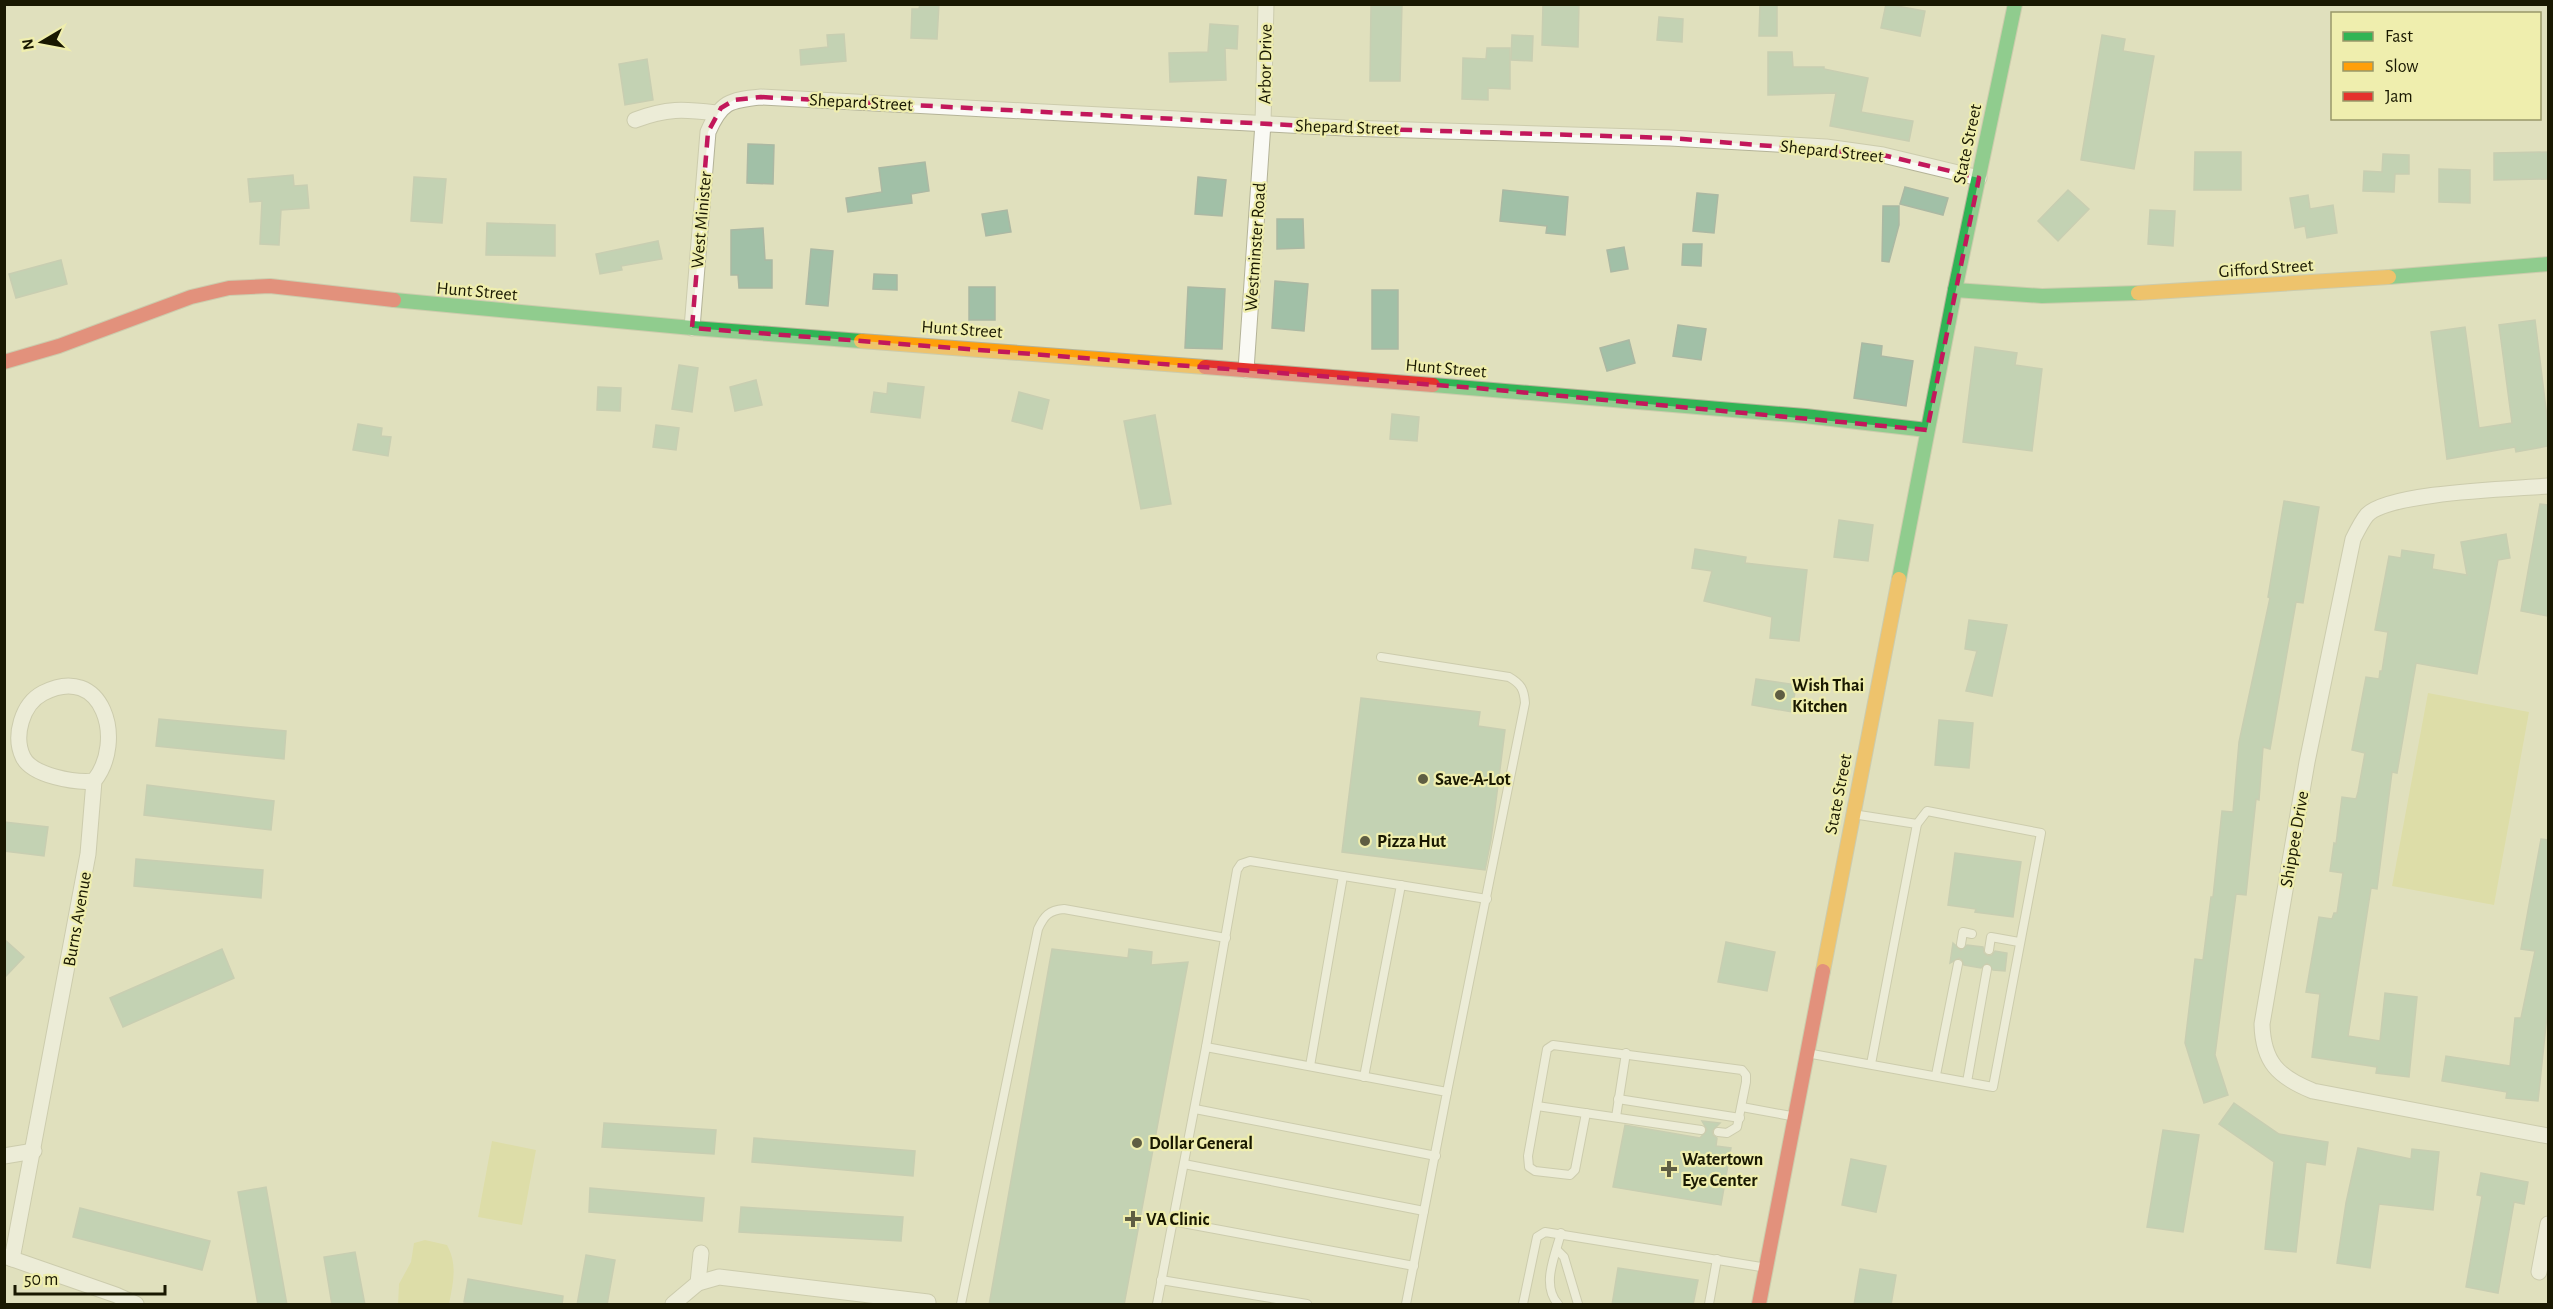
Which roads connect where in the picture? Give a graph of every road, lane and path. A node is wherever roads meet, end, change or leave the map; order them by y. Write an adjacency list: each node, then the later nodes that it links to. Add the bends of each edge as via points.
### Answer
1 (1266, 4): 5 (street, Arbor Drive)
2 (2015, 4): 6 (main road, State Street)
3 (716, 113): 4 (street, via 682,109); 5 (street, Shepard Street, via 734,100 760,97); 9 (street, West Minister, via 708,132)
4 (635, 120)
5 (1263, 123): 6 (street, Shepard Street, via 1826,147 1883,155); 11 (street, Westminster Road)
6 (1979, 178): 8 (main road, State Street)
7 (2548, 264): 8 (main road, Gifford Street, via 2223,289 2110,294)
8 (1956, 291): 12 (main road, State Street)
9 (692, 328): 10 (main road, Hunt Street, via 270,286 229,288 191,297); 11 (main road, Hunt Street)
10 (4, 362)
11 (1246, 370): 12 (main road, Hunt Street, via 1781,414)
12 (1927, 430): 16 (main road, State Street)
13 (2548, 486): 47 (street, Shippee Drive, via 2385,504 2368,514 2353,538 2307,762 2262,1024 2263,1044 2272,1065 2294,1084 2313,1091)
14 (1381, 657): 20 (lane, via 1509,677 1520,682 1524,691 1525,703)
15 (94, 781): 15 (street, Burns Avenue, via 60,779 33,768 23,758 21,721 30,702 44,692 70,686 94,695 101,704 109,736 107,753); 48 (street, Burns Avenue, via 88,854)
16 (1853, 814): 17 (lane); 30 (main road, State Street)
17 (1917, 824): 23 (lane, via 1927,812 2041,833); 31 (lane)
18 (1343, 876): 19 (lane); 22 (lane, via 1250,861 1241,864); 32 (lane)
19 (1401, 885): 20 (lane); 34 (lane)
20 (1487, 899): 36 (lane)
21 (1972, 934): 24 (lane, via 1963,932)
22 (1226, 938): 28 (lane); 69 (lane, via 1064,909 1043,917)
23 (2019, 942): 25 (lane, via 1988,936); 35 (lane, via 1993,1086)
24 (1961, 944)
25 (1989, 950)
26 (1958, 964): 33 (lane)
27 (1987, 969): 35 (lane)
28 (1206, 1047): 32 (lane); 40 (lane)
29 (1626, 1053): 37 (lane); 38 (lane, via 1553,1045 1547,1049); 39 (lane, via 1742,1070 1746,1075)
30 (1807, 1053): 31 (lane); 43 (main road, State Street)
31 (1871, 1064): 33 (lane)
32 (1310, 1066): 34 (lane)
33 (1936, 1075): 35 (lane)
34 (1364, 1077): 36 (lane)
35 (1967, 1082)
36 (1447, 1092): 50 (lane)
37 (1618, 1099): 42 (lane); 44 (lane)
38 (1537, 1106): 41 (lane); 41 (lane, via 1529,1167 1563,1176 1575,1170)
39 (1742, 1107): 43 (lane); 44 (lane)
40 (1195, 1109): 50 (lane); 51 (lane)
41 (1586, 1113): 42 (lane)
42 (1616, 1117): 45 (lane)
43 (1794, 1117): 61 (main road, State Street)
44 (1740, 1118): 46 (lane, via 1733,1131)
45 (1701, 1130)
46 (1718, 1132)
47 (2548, 1136)
48 (34, 1151): 49 (street); 58 (street, Burns Avenue)
49 (4, 1156)
50 (1436, 1156): 52 (lane)
51 (1184, 1164): 52 (lane); 53 (lane)
52 (1424, 1211): 60 (lane)
53 (1172, 1221): 60 (lane); 63 (lane)
54 (2548, 1224): 62 (street)
55 (1561, 1233): 56 (lane); 59 (lane); 72 (lane, via 1545,1232 1537,1237)
56 (1557, 1250): 73 (lane, via 1549,1284); 74 (lane, via 1564,1257)
57 (701, 1253): 64 (street)
58 (8, 1258): 67 (street)
59 (1717, 1259): 61 (lane); 75 (lane)
60 (1414, 1266): 71 (lane)
61 (1766, 1268): 76 (main road, State Street)
62 (2539, 1272)
63 (1161, 1280): 66 (lane); 70 (lane)
64 (698, 1283): 65 (street, via 719,1277); 68 (street)
65 (928, 1302)
66 (1303, 1304)
67 (136, 1305)
68 (673, 1305)
69 (961, 1305)
70 (1157, 1305)
71 (1406, 1305)
72 (1522, 1305)
73 (1558, 1305)
74 (1578, 1305)
75 (1709, 1305)
76 (1759, 1305)

